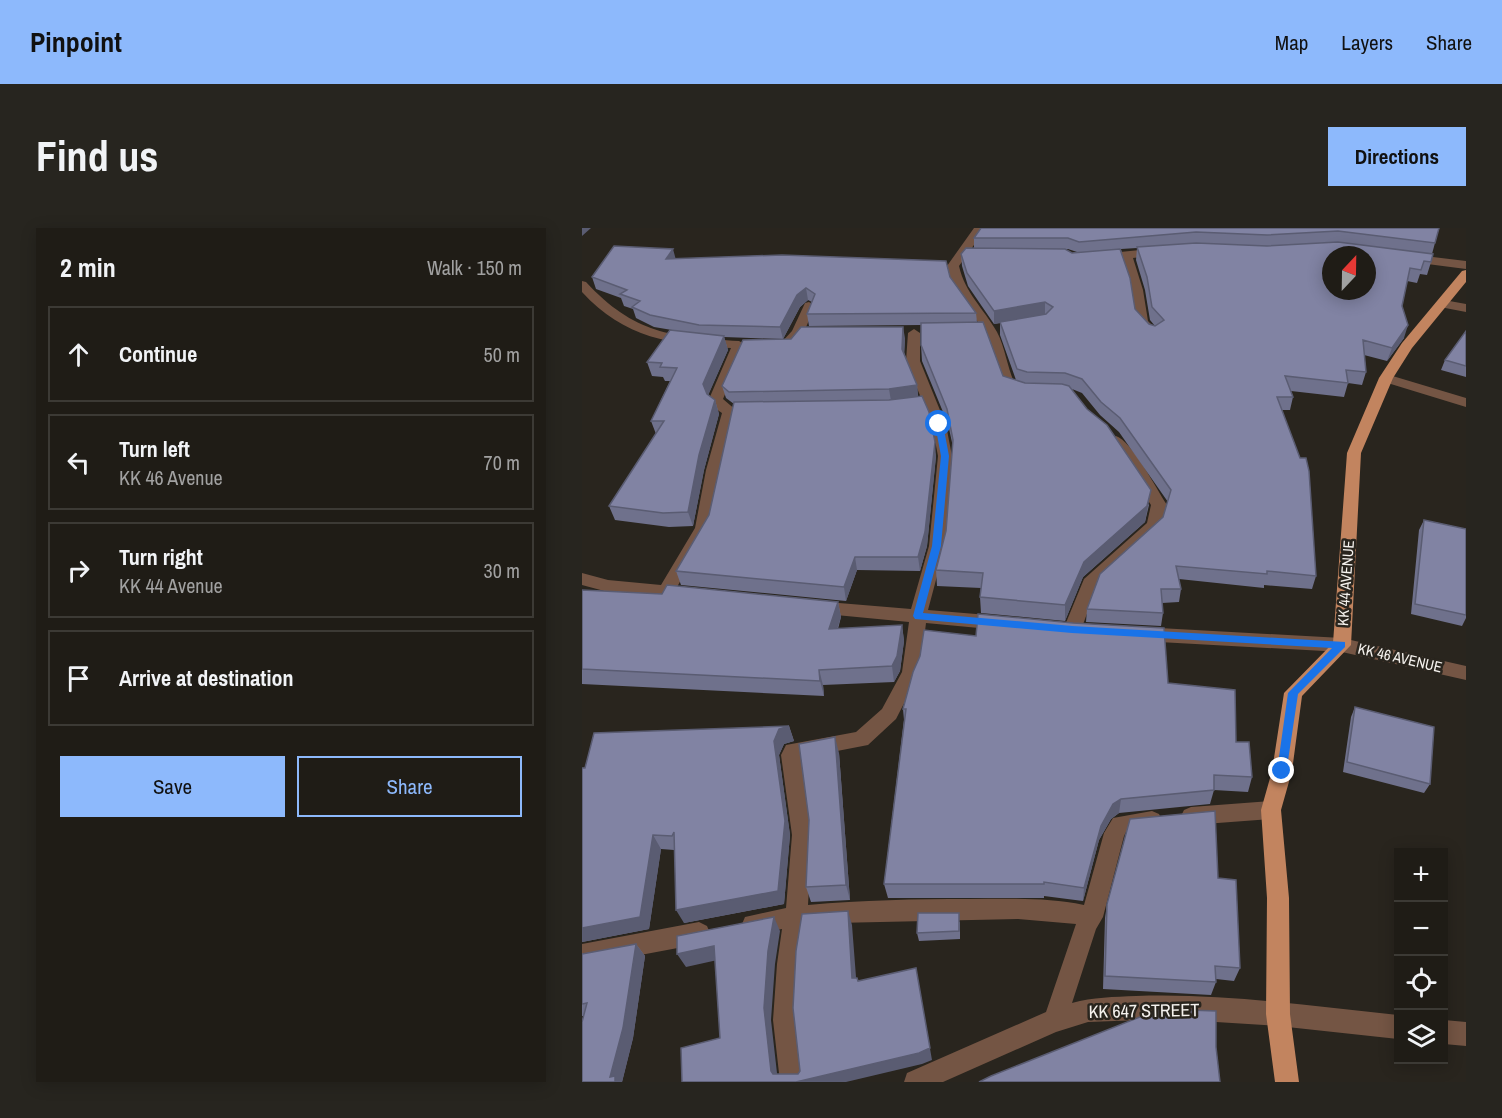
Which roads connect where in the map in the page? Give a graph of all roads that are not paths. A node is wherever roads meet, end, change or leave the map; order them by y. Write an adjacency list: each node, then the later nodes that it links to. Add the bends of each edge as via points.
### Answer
1 (980, 228): 16 (street, via 966,254 953,266 954,282 994,340 1010,387)
2 (1175, 251): 3 (street)
3 (1126, 255): 5 (street); 13 (street, via 1142,322)
4 (1398, 256): 6 (street)
5 (1088, 259)
6 (1466, 265)
7 (1466, 274): 9 (main road, KK 44 AVENUE)
8 (582, 285): 22 (street, via 597,304 638,330 681,342 744,345 716,399 718,404 736,410 714,470 703,528)
9 (1444, 304): 11 (street); 15 (main road, KK 44 AVENUE, via 1407,346)
10 (809, 306): 14 (street, via 803,332 788,345)
11 (1466, 308)
12 (915, 333): 17 (street, via 914,361)
13 (1154, 333)
14 (768, 345)
15 (1386, 378): 18 (street); 29 (main road, KK 44 AVENUE, via 1354,453)
16 (1034, 393)
17 (930, 402): 19 (street); 25 (street, via 945,456 937,546)
18 (1466, 403)
19 (910, 405)
20 (1106, 431): 27 (street, via 1160,505 1154,525 1089,583 1066,629)
21 (582, 579): 22 (street)
22 (666, 592): 23 (street)
23 (699, 596)
24 (802, 606): 25 (street)
25 (918, 616): 26 (street); 32 (street, via 911,672 889,714 861,738 793,751 791,755 802,835)
26 (1013, 624)
27 (1096, 631)
28 (1119, 632): 29 (street, KK 46 AVENUE)
29 (1342, 645): 30 (street, KK 46 AVENUE); 31 (main road, KK 44 AVENUE, via 1293,693 1282,771)
30 (1466, 673)
31 (1271, 810): 33 (street, via 1120,824 1114,833); 35 (main road, KK 44 AVENUE, via 1278,898)
32 (794, 915): 33 (street, via 912,909 1051,909); 34 (street); 40 (street, via 785,1020)
33 (1092, 917): 36 (street)
34 (582, 955)
35 (1278, 1014): 36 (street, KK 647 STREET, via 1167,1007 1088,1010); 37 (street, KK 647 STREET); 42 (main road, KK 44 AVENUE)
36 (1055, 1020): 41 (street, KK 647 STREET)
37 (1394, 1027)
38 (1448, 1032): 39 (street)
39 (1466, 1034)
40 (792, 1082)
41 (916, 1082)
42 (1287, 1082)

